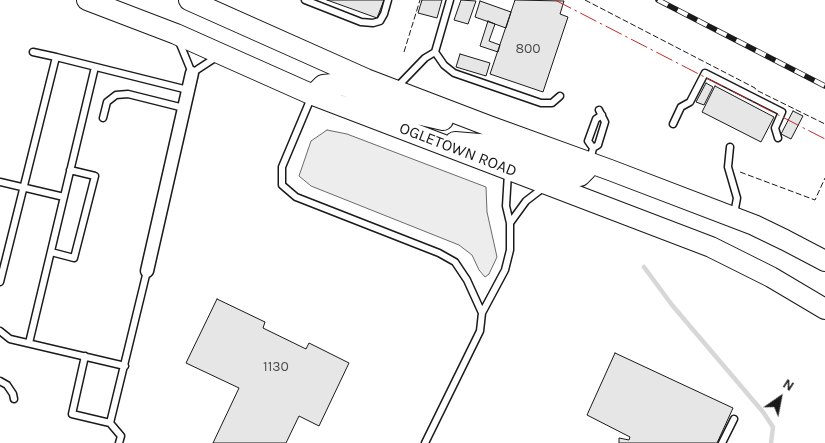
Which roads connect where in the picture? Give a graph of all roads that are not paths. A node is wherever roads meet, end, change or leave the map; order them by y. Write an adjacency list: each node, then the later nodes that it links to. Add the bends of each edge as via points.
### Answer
1 (87, 0): 6 (main road, OGLETOWN ROAD)
2 (189, 0): 14 (main road, OGLETOWN ROAD)
3 (305, 0): 4 (lane, via 361,22 373,23 384,14)
4 (388, 0)
5 (450, 0): 8 (lane)
6 (176, 34): 9 (main road, OGLETOWN ROAD); 12 (lane)
7 (33, 52): 10 (lane)
8 (435, 52): 14 (lane); 16 (lane, via 454,73 541,103 552,103)
9 (222, 54): 12 (lane); 15 (main road, OGLETOWN ROAD)
10 (56, 57): 11 (lane); 29 (lane)
11 (95, 67): 13 (lane); 26 (lane)
12 (192, 73): 13 (street)
13 (188, 90): 17 (street)
14 (394, 90): 20 (main road, OGLETOWN ROAD)
15 (312, 94): 20 (main road, via 323,85 343,85 413,113 450,122); 22 (main road, OGLETOWN ROAD); 38 (lane, via 282,167 282,185 296,197 455,262)
16 (560, 96)
17 (184, 108): 18 (lane, via 128,94 116,95 107,102); 35 (street)
18 (104, 118)
19 (673, 124): 21 (lane, via 681,107 690,102 705,73 782,112 775,128)
20 (489, 126): 24 (main road, OGLETOWN ROAD)
21 (778, 138)
22 (433, 141): 24 (main road, via 491,146 580,176 586,170); 25 (main road, OGLETOWN ROAD)
23 (730, 147): 31 (lane, via 728,167 737,198)
24 (591, 155): 24 (lane, via 598,145 605,122 601,113 588,141); 31 (main road, OGLETOWN ROAD)
25 (508, 169): 28 (main road, OGLETOWN ROAD); 32 (lane, via 506,206)
26 (70, 170): 30 (lane); 33 (lane, via 95,176 74,258)
27 (0, 182): 29 (lane)
28 (549, 184): 32 (lane, via 526,201); 37 (main road, OGLETOWN ROAD, via 711,247)
29 (24, 187): 30 (lane); 36 (lane)
30 (64, 197): 33 (lane)
31 (733, 217): 34 (main road, OGLETOWN ROAD)
32 (510, 223): 38 (lane, via 510,250 505,270)
33 (51, 252): 40 (lane)
34 (825, 262)
35 (148, 271): 42 (lane)
36 (0, 282)
37 (825, 309)
38 (482, 313): 48 (lane, via 480,331)
39 (0, 331): 40 (lane, via 10,339)
40 (29, 343): 41 (lane)
41 (85, 356): 42 (lane); 46 (lane, via 72,414)
42 (125, 366): 46 (lane)
43 (0, 381): 44 (lane, via 7,384)
44 (14, 399)
45 (734, 419): 49 (lane)
46 (110, 423): 47 (lane, via 121,436)
47 (119, 443)
48 (425, 443)
49 (722, 443)

